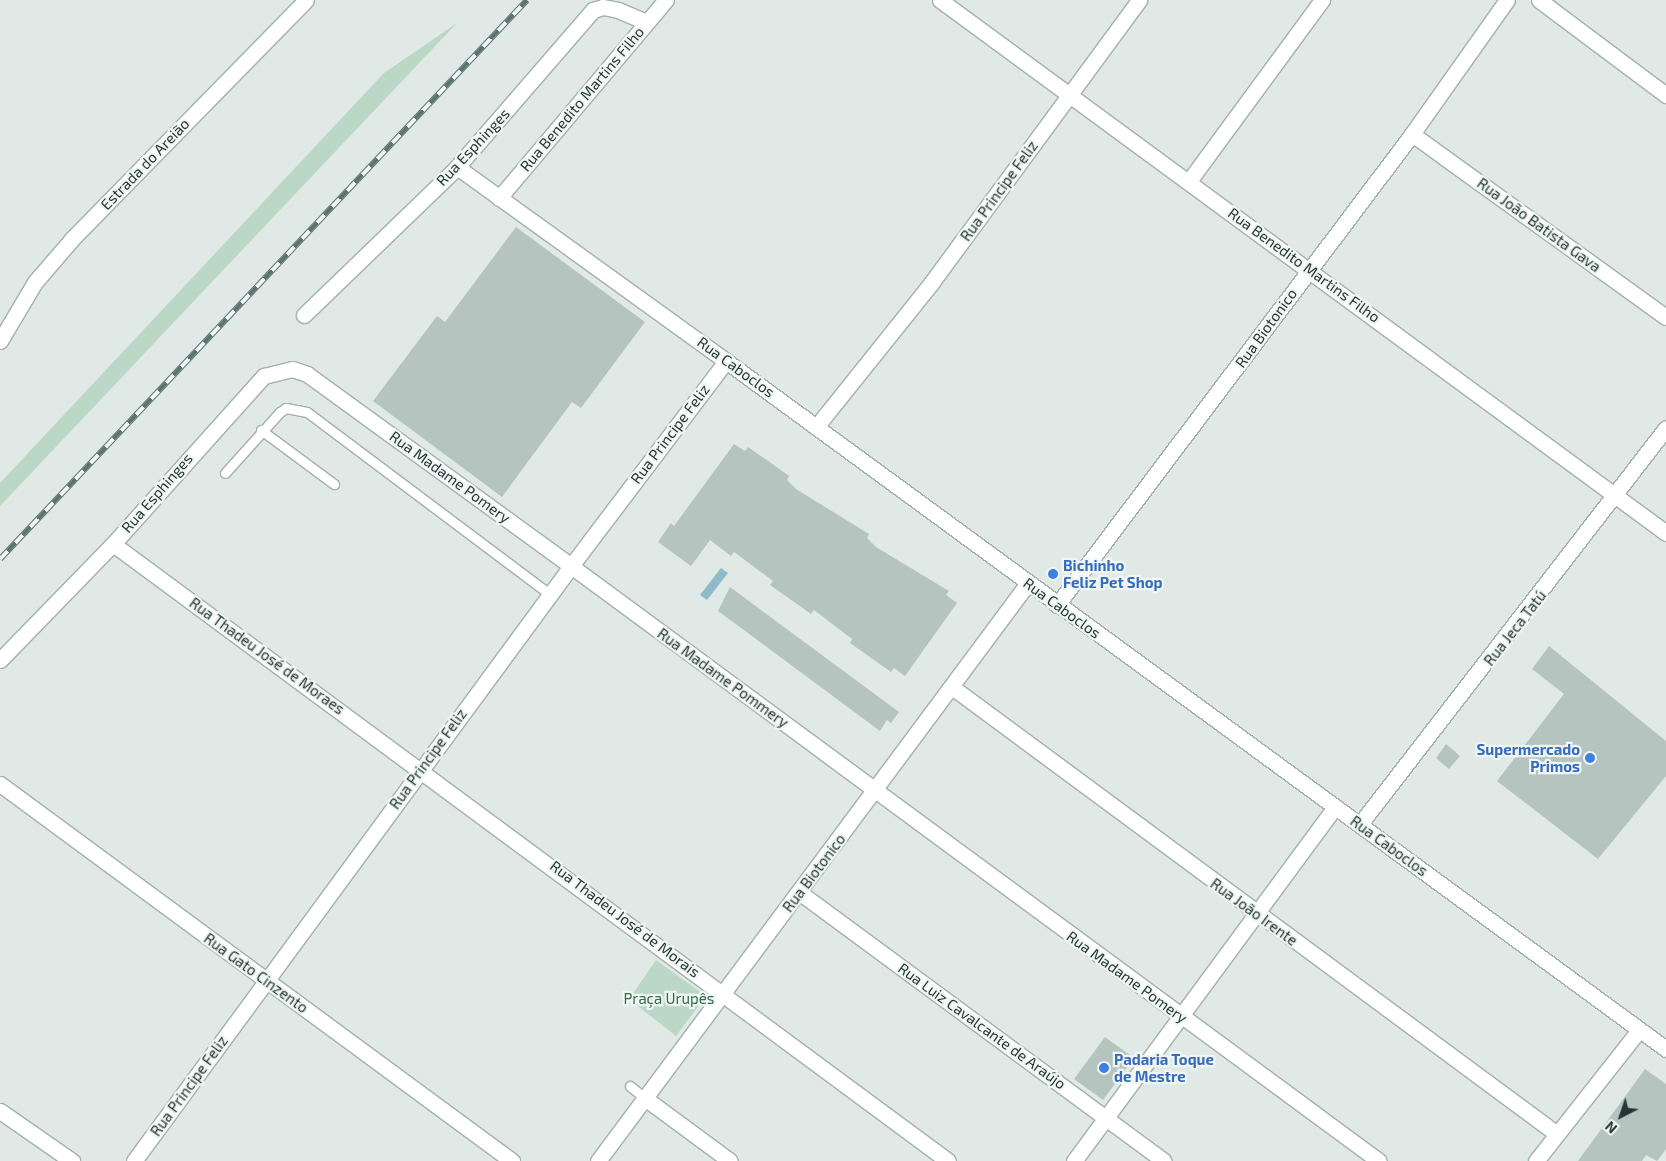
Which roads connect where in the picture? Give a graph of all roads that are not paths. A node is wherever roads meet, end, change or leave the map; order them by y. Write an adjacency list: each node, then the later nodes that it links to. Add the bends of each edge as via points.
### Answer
1 (306, 0): 18 (street, Estrada do Areião, via 72,239 35,282)
2 (666, 0): 8 (street, Rua Benedito Martins Filho)
3 (1139, 0): 9 (street, Rua Principe Feliz)
4 (1322, 0): 13 (street)
5 (1508, 0): 11 (street, Rua Biotonico)
6 (1539, 0): 10 (street)
7 (948, 2): 9 (street, Rua Benedito Martins Filho)
8 (646, 22): 12 (street, Rua Esphinges, via 612,8 593,10); 14 (street, Rua Benedito Martins Filho)
9 (1070, 95): 13 (street, Rua Benedito Martins Filho); 21 (street, Rua Principe Feliz, via 932,282)
10 (1666, 95)
11 (1412, 134): 15 (street, Rua Biotonico); 17 (street, Rua João Batista Gava)
12 (457, 167): 14 (street, Rua Caboclos); 16 (street, Rua Esphinges)
13 (1188, 182): 15 (street, Rua Benedito Martins Filho)
14 (499, 198): 19 (street, Rua Caboclos)
15 (1310, 269): 26 (street, Rua Benedito Martins Filho); 32 (street, Rua Biotonico)
16 (304, 315)
17 (1666, 317)
18 (0, 341)
19 (726, 360): 21 (street, Rua Caboclos); 29 (street, Rua Principe Feliz)
20 (329, 388): 28 (street, Rua Esphinges, via 292,369 264,376); 29 (street, Rua Madame Pomery)
21 (816, 427): 30 (street, Rua Caboclos)
22 (1666, 428): 26 (street, Rua Jeca Tatú)
23 (261, 430): 24 (lane); 25 (lane); 31 (lane, via 286,408 307,412)
24 (226, 473)
25 (334, 484)
26 (1617, 496): 27 (street, Rua Benedito Martins Filho); 39 (street, Rua Jeca Tatú)
27 (1666, 533)
28 (113, 544): 33 (street, Rua Esphinges); 35 (street, Rua Thadeu José de Moraes)
29 (571, 566): 31 (street, Rua Principe Feliz); 37 (street, Rua Madame Pommery)
30 (1028, 583): 32 (street, Rua Caboclos); 34 (street, Rua Biotonico)
31 (549, 594): 35 (street, Rua Principe Feliz)
32 (1057, 605): 38 (street, Rua Caboclos)
33 (0, 660)
34 (952, 687): 37 (street, Rua Biotonico); 41 (street, Rua João Irente)
35 (422, 768): 42 (street, Rua Principe Feliz); 43 (street, Rua Thadeu José de Morais)
36 (0, 784): 42 (street, Rua Gato Cinzento)
37 (875, 791): 40 (street, Rua Biotonico); 44 (street, Rua Madame Pomery)
38 (1335, 807): 39 (street, Rua Caboclos); 41 (street)
39 (1360, 824): 45 (street, Rua Caboclos)
40 (799, 892): 43 (street, Rua Biotonico); 50 (street, Rua Luiz Cavalcante de Araújo)
41 (1256, 914): 44 (street); 51 (street, Rua João Irente)
42 (267, 981): 53 (street, Rua Principe Feliz); 54 (street, Rua Gato Cinzento)
43 (724, 993): 48 (street, Rua Biotonico); 57 (street, Rua Thadeu José de Morais)
44 (1181, 1017): 50 (street); 60 (street, Rua Madame Pomery)
45 (1639, 1030): 46 (street, Rua Caboclos); 51 (street)
46 (1666, 1049)
47 (630, 1086): 48 (lane)
48 (646, 1099): 55 (street, Rua Biotonico); 56 (street)
49 (0, 1110): 52 (street)
50 (1106, 1118): 58 (street); 59 (street, Rua Luiz Cavalcante de Araújo)
51 (1557, 1134): 61 (street)
52 (72, 1161)
53 (134, 1161)
54 (512, 1161)
55 (598, 1161)
56 (730, 1161)
57 (948, 1161)
58 (1074, 1161)
59 (1164, 1161)
60 (1379, 1161)
61 (1536, 1161)

